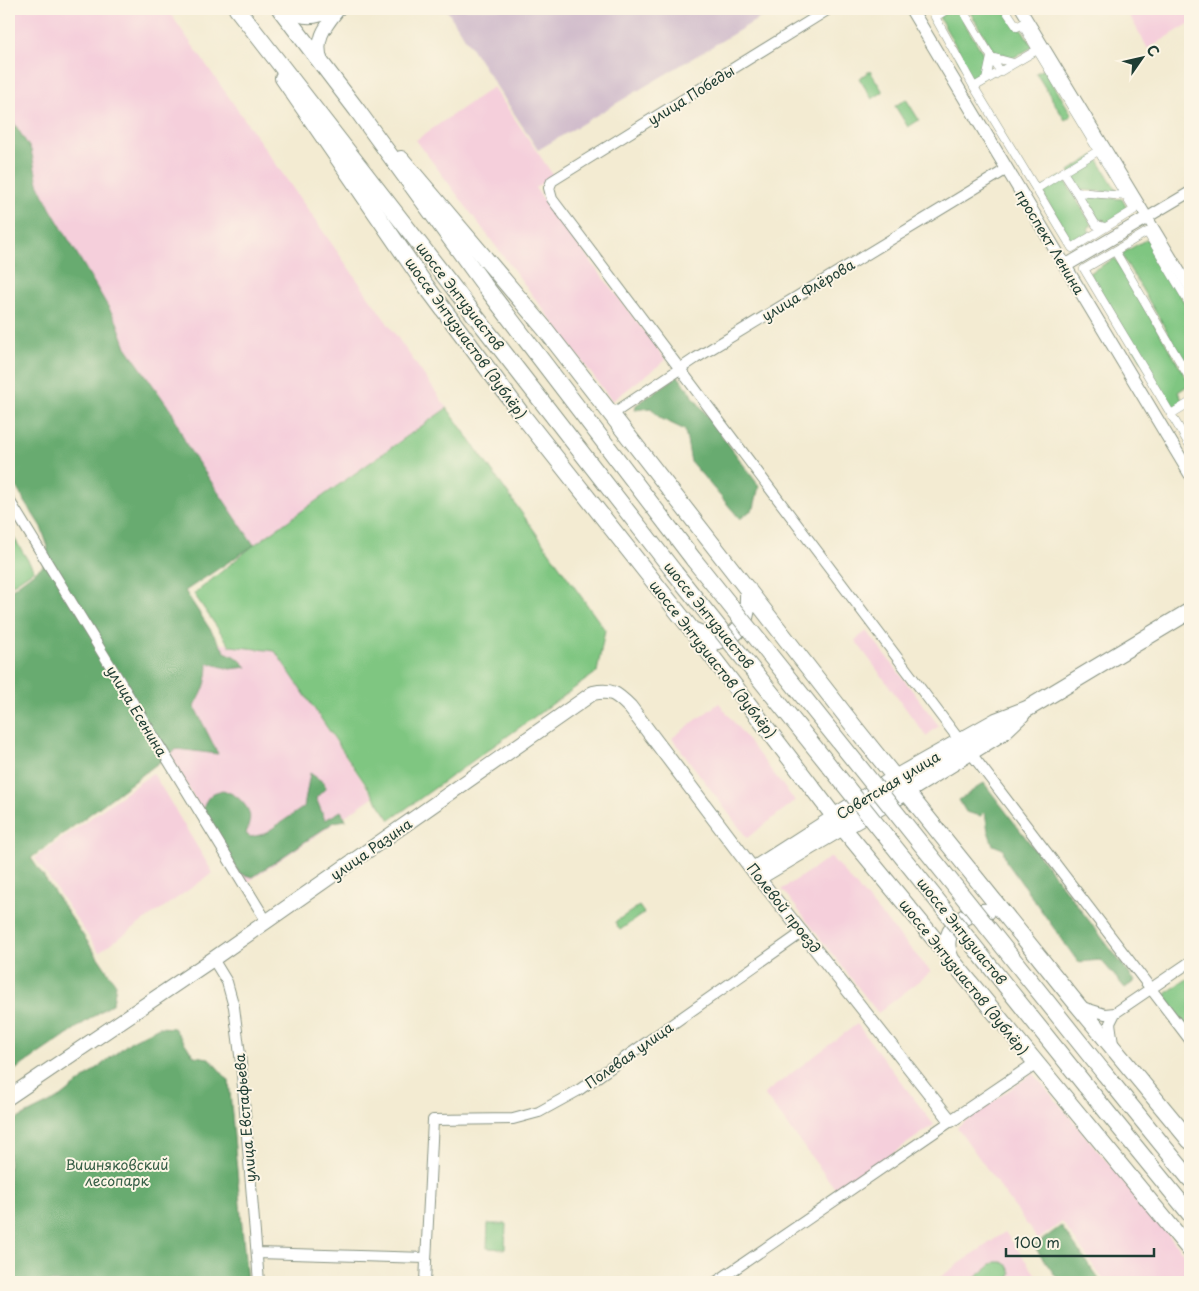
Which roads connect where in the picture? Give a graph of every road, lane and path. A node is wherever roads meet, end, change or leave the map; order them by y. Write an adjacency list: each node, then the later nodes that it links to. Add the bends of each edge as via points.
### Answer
1 (237, 9): 11 (main road, шоссе Энтузиастов)
2 (280, 9): 3 (street, via 314,19); 15 (main road, шоссе Энтузиастов)
3 (338, 9): 15 (street, via 320,35 319,52)
4 (829, 9): 35 (street, улица Победы, via 552,181 549,188 552,199)
5 (912, 9): 21 (street, проспект Ленина)
6 (948, 9): 10 (street)
7 (962, 9): 13 (street)
8 (1005, 9): 12 (street, via 1017,27 1022,24)
9 (1021, 9): 27 (street)
10 (935, 13): 18 (street)
11 (265, 46): 45 (main road, шоссе Энтузиастов (дублёр), via 322,137 489,371); 68 (main road, шоссе Энтузиастов, bridge, via 675,573)
12 (1037, 50): 14 (street); 20 (street)
13 (991, 56): 14 (street); 16 (street); 17 (street)
14 (1014, 63): 16 (street)
15 (323, 65): 19 (main road, шоссе Энтузиастов)
16 (1000, 71): 17 (street)
17 (986, 80): 18 (street)
18 (974, 87): 23 (street)
19 (358, 110): 39 (main road, via 495,268); 67 (main road, шоссе Энтузиастов, bridge, via 485,286 694,560)
20 (1098, 151): 22 (street); 26 (street)
21 (1007, 169): 32 (street, проспект Ленина); 35 (street, улица Флёрова)
22 (1063, 172): 23 (street); 24 (street)
23 (1036, 189): 30 (street, via 1072,248)
24 (1076, 192): 26 (street); 28 (street)
25 (1190, 192): 27 (street)
26 (1126, 196): 29 (street, via 1134,210)
27 (1148, 217): 32 (street); 33 (street)
28 (1096, 225): 29 (street); 30 (street)
29 (1105, 227): 30 (street)
30 (1094, 234)
31 (1115, 251): 34 (street, via 1147,232); 36 (street); 38 (street, via 1084,269)
32 (1065, 266): 41 (street, проспект Ленина)
33 (1190, 288)
34 (1190, 305)
35 (680, 368): 39 (street, улица Флёрова); 47 (street)
36 (1190, 379)
37 (1190, 402): 38 (street)
38 (1171, 414): 40 (street)
39 (611, 415): 43 (main road)
40 (1190, 446)
41 (1190, 474)
42 (9, 500): 52 (street, улица Есенина)
43 (748, 589): 45 (main road, via 746,618 730,637 718,641 710,639); 48 (main road)
44 (1190, 611): 47 (main road, Советская улица, via 1028,709 1003,732)
45 (688, 625): 50 (main road, шоссе Энтузиастов (дублёр))
46 (618, 695): 51 (main road, Полевой проезд); 52 (main road, улица Разина, via 605,690 593,693)
47 (965, 747): 48 (main road, Советская улица); 49 (main road, Советская улица); 58 (street)
48 (895, 778): 49 (main road); 50 (main road, Советская улица)
49 (906, 792): 50 (main road, Советская улица); 53 (main road)
50 (839, 822): 51 (main road, Советская улица); 56 (main road, шоссе Энтузиастов (дублёр))
51 (756, 873): 54 (street, Полевой проезд)
52 (267, 922): 55 (main road, улица Разина)
53 (1013, 926): 56 (main road, via 991,912 965,915 955,924 948,940); 59 (main road)
54 (803, 932): 65 (street, Полевой проезд); 71 (street, Полевая улица, via 579,1090 539,1112 513,1118 433,1120)
55 (214, 959): 64 (main road, улица Разина); 70 (street, улица Евстафьева, via 227,982 234,1007)
56 (953, 961): 63 (main road, шоссе Энтузиастов (дублёр))
57 (1190, 962): 58 (street)
58 (1150, 989): 60 (street); 61 (street)
59 (1076, 1003): 60 (street, via 1090,1011); 62 (main road)
60 (1115, 1013): 62 (street, via 1110,1023 1110,1037)
61 (1190, 1040)
62 (1116, 1052): 66 (main road)
63 (1035, 1064): 65 (street); 69 (main road, шоссе Энтузиастов (дублёр))
64 (9, 1097)
65 (951, 1121): 74 (street)
66 (1190, 1141)
67 (1190, 1179)
68 (1190, 1214)
69 (1190, 1250)
70 (258, 1253): 71 (street); 72 (street, улица Евстафьева)
71 (426, 1258): 73 (street)
72 (259, 1282)
73 (425, 1282)
74 (716, 1282)

